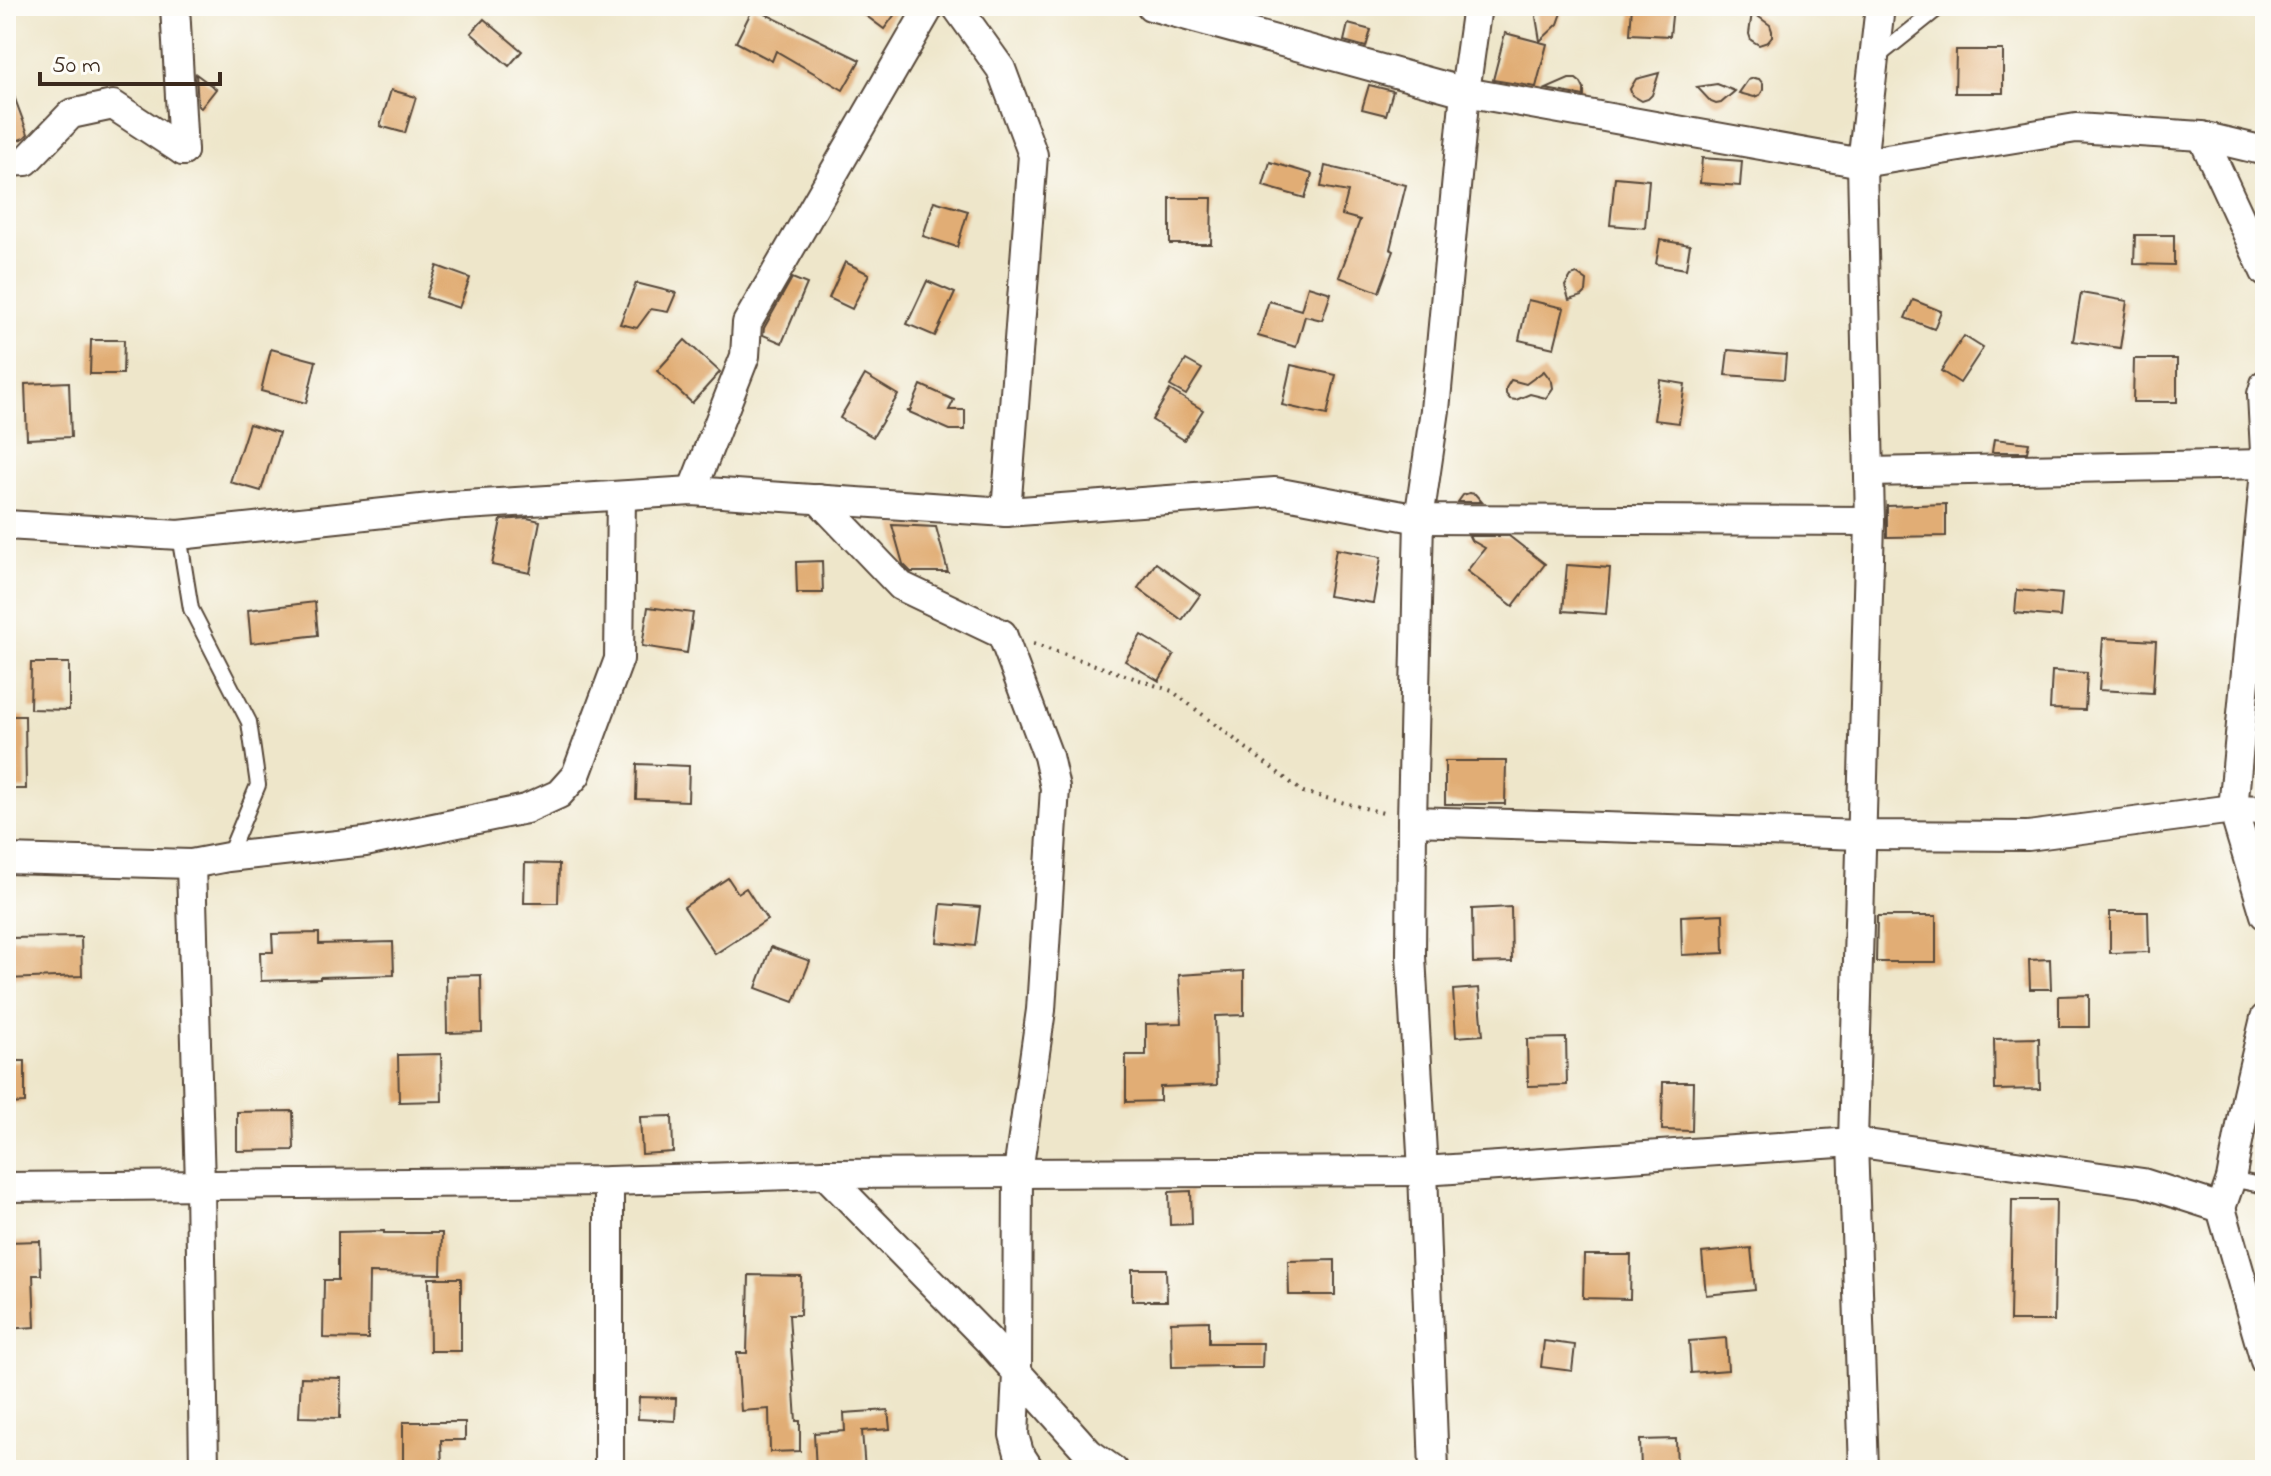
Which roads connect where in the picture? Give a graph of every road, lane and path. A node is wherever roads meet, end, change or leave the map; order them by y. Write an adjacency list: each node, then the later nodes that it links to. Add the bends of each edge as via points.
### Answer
1 (175, 6): 12 (street, via 183,151 113,105 71,114 26,161)
2 (930, 6): 20 (street, via 747,323 745,356)
3 (956, 6): 23 (street, via 1001,69 1033,155)
4 (1151, 6): 9 (street)
5 (1477, 6): 9 (street)
6 (1880, 6): 8 (street)
7 (1941, 6): 8 (lane)
8 (1873, 61): 13 (street)
9 (1465, 92): 13 (street); 24 (street, via 1435,410)
10 (2202, 136): 11 (street); 13 (street, via 2076,128); 14 (street)
11 (2265, 151)
12 (6, 162)
13 (1862, 163): 19 (street)
14 (2265, 272)
15 (2265, 384): 16 (street)
16 (2265, 452)
17 (2265, 464): 19 (street)
18 (2265, 471): 29 (street)
19 (1869, 472): 25 (street)
20 (692, 491): 21 (street); 22 (street)
21 (621, 496): 27 (street, via 449,506); 33 (street, via 619,659 576,775 559,794 526,809 365,842)
22 (818, 499): 23 (street); 28 (street, via 901,586)
23 (1006, 512): 24 (street, via 1275,492)
24 (1419, 519): 25 (street); 31 (street)
25 (1870, 521): 32 (street)
26 (6, 525): 27 (street)
27 (179, 535): 33 (lane, via 191,609 249,722 258,785)
28 (1002, 634): 31 (path, via 1172,691 1303,792); 40 (street, via 1055,788 1041,1010)
29 (2233, 809): 30 (street); 32 (street, via 2028,836); 36 (street)
30 (2265, 810)
31 (1412, 821): 32 (street); 39 (street, via 1411,956)
32 (1862, 835): 38 (street)
33 (228, 857): 35 (street)
34 (6, 859): 35 (street)
35 (191, 864): 44 (street)
36 (2265, 915)
37 (2265, 1018): 42 (street)
38 (1853, 1142): 39 (street); 47 (street, via 2143,1183); 55 (street)
39 (1423, 1171): 40 (street); 54 (street)
40 (1018, 1172): 41 (street); 49 (street)
41 (825, 1174): 43 (street); 49 (street)
42 (2231, 1179): 45 (lane); 47 (street)
43 (609, 1181): 44 (street); 51 (street)
44 (200, 1185): 46 (street); 50 (street)
45 (2265, 1186)
46 (6, 1187)
47 (2221, 1208): 48 (street)
48 (2265, 1361)
49 (1017, 1374): 52 (street, via 1014,1435); 53 (street, via 1089,1453)
50 (204, 1470)
51 (609, 1470)
52 (1030, 1470)
53 (1113, 1470)
54 (1434, 1470)
55 (1864, 1470)

